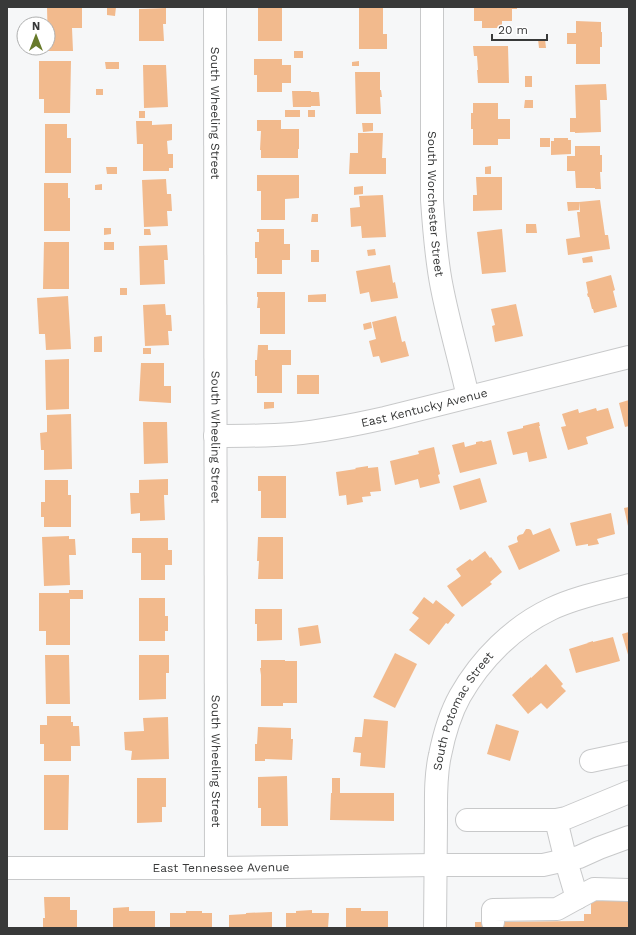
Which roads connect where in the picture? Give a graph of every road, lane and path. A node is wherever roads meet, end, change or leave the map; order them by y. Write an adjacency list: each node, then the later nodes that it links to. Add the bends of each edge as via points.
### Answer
1 (215, 7): 5 (street, South Wheeling Street)
2 (432, 7): 4 (street, South Worchester Street, via 434,229 442,288)
3 (629, 357): 4 (street, East Kentucky Avenue)
4 (468, 397): 5 (street, East Kentucky Avenue, via 355,425 324,430 261,436)
5 (215, 436): 16 (street, South Wheeling Street)
6 (629, 585): 14 (street, South Potomac Street, via 580,597 550,609 504,640 477,670 460,697 447,726 439,757 436,789)
7 (629, 752): 8 (street)
8 (591, 762)
9 (629, 792): 11 (street)
10 (467, 820): 11 (street)
11 (556, 820): 13 (street)
12 (629, 837): 13 (street, East Tennessee Avenue)
13 (566, 861): 14 (street, East Tennessee Avenue, via 544,865); 18 (street)
14 (436, 865): 16 (street, East Tennessee Avenue); 20 (street, South Potomac Street)
15 (7, 868): 16 (street, East Tennessee Avenue)
16 (216, 868)
17 (629, 890): 18 (street, via 594,889)
18 (576, 898): 19 (street, via 557,909 493,910)
19 (493, 922)
20 (435, 928)

